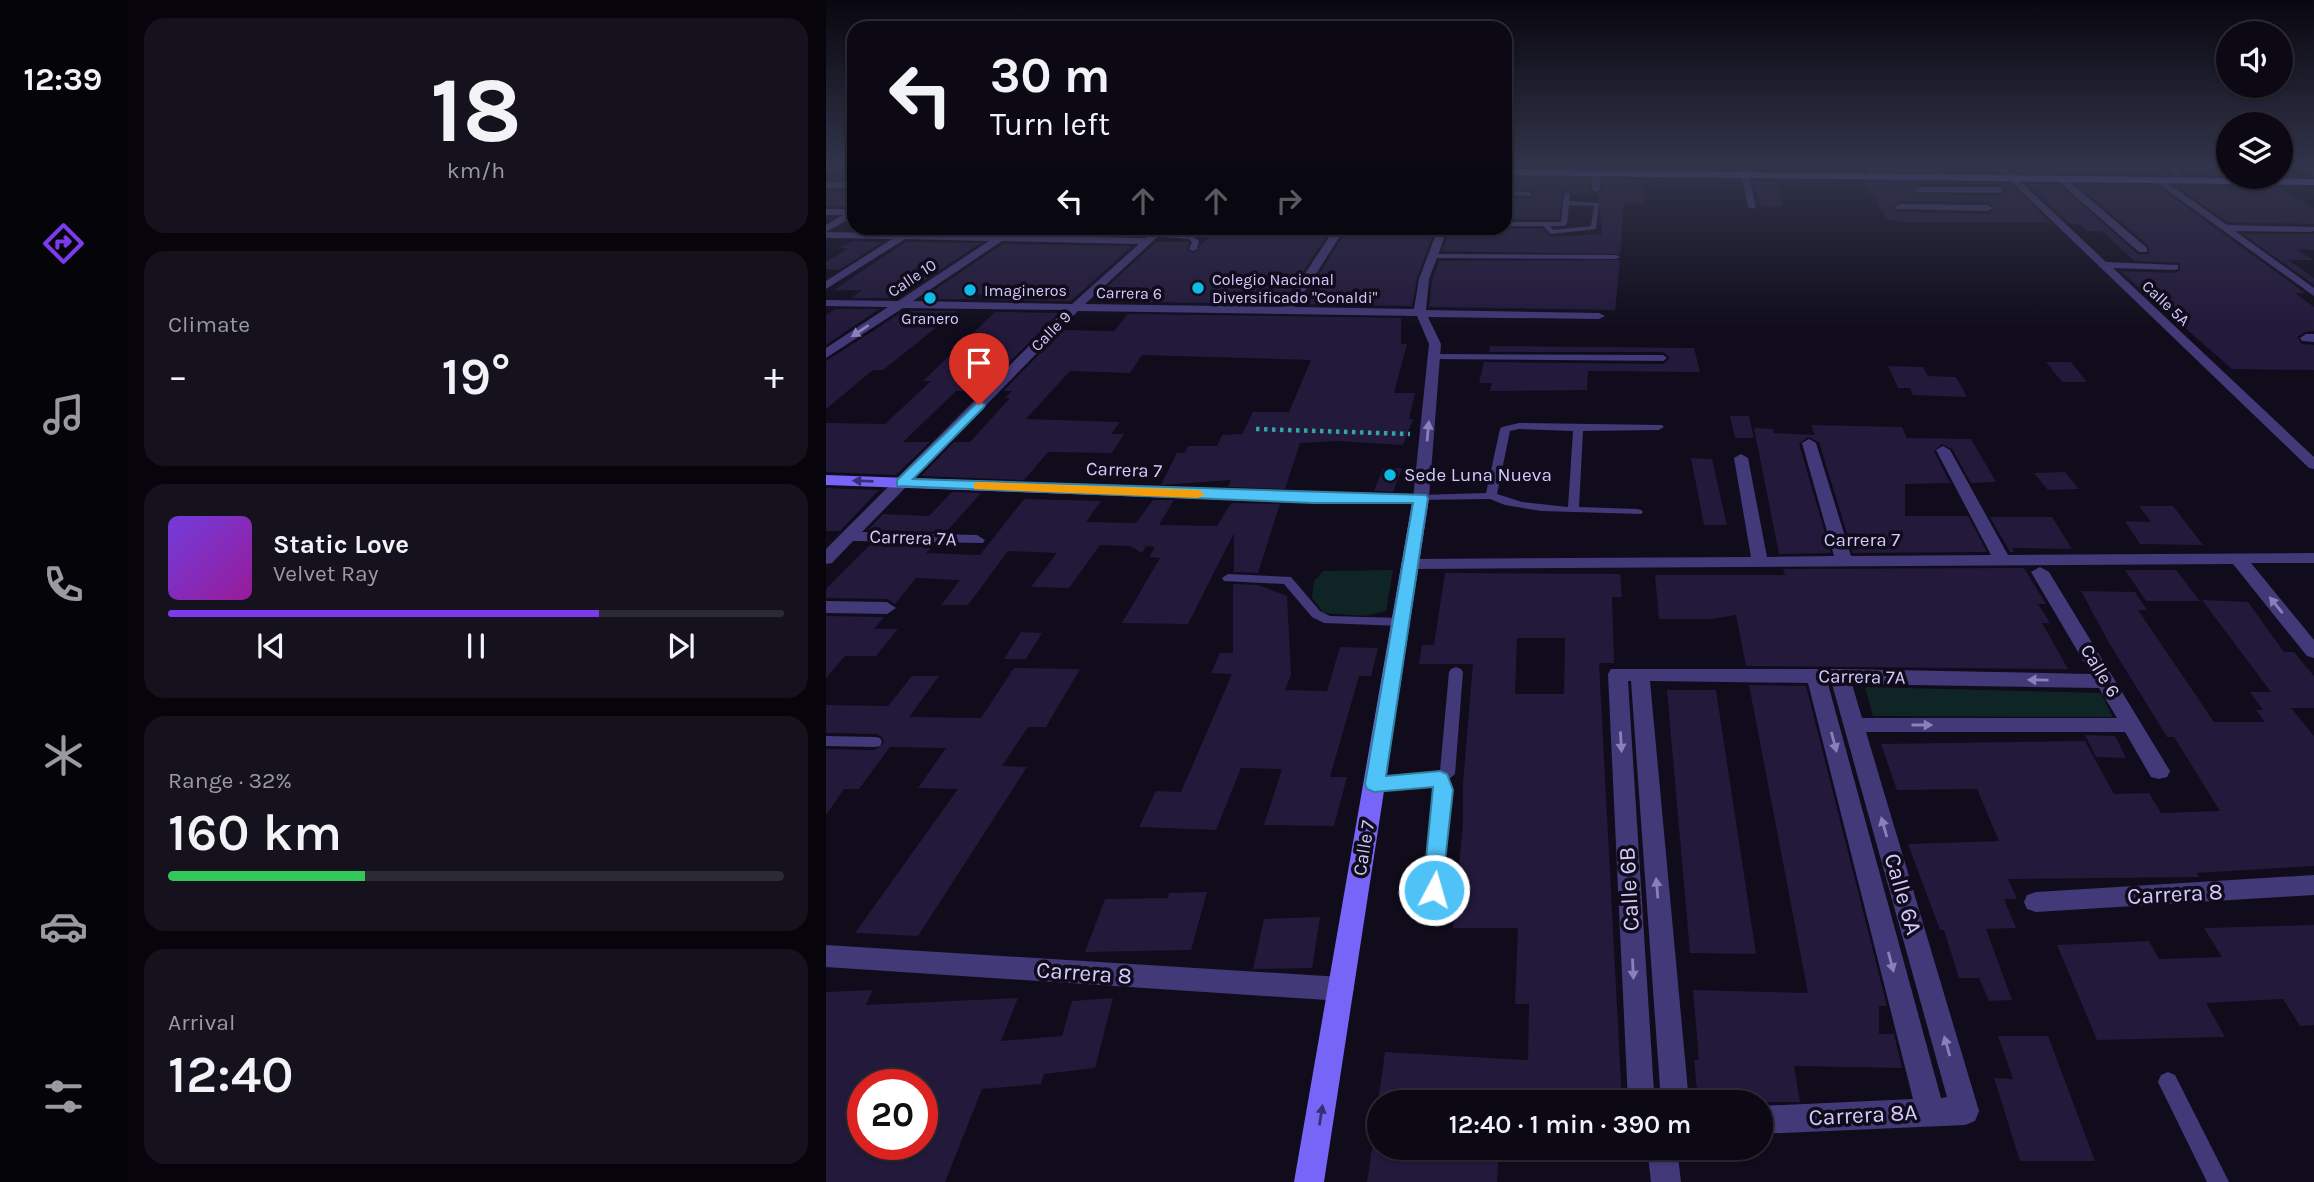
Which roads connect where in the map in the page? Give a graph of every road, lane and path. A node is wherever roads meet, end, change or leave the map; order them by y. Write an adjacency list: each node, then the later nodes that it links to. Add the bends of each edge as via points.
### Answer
1 (842, 219): 10 (street)
2 (1565, 219): 8 (lane, via 1564,224)
3 (1595, 219): 8 (lane, via 1594,228 1551,232)
4 (2056, 219): 24 (street, Calle 5A)
5 (2107, 219): 21 (street)
6 (2213, 219): 9 (street)
7 (1512, 224): 8 (lane)
8 (1546, 225)
9 (2225, 228): 11 (street); 27 (street)
10 (826, 229)
11 (2311, 229)
12 (826, 235): 18 (street)
13 (906, 235): 18 (street)
14 (1004, 235): 19 (street, Calle 10)
15 (1154, 235): 19 (street); 20 (lane, via 1191,237 1196,241); 30 (street, Calle 9)
16 (1335, 235): 31 (street)
17 (1440, 235): 22 (street, Calle 7)
18 (903, 237): 19 (street); 26 (street)
19 (999, 238): 29 (street, Calle 10)
20 (1193, 248)
21 (2143, 250)
22 (1434, 256): 23 (lane); 32 (street, Calle 7, via 1420,300)
23 (1616, 257)
24 (2104, 265): 25 (street); 44 (street, Calle 5A)
25 (2174, 267)
26 (826, 286)
27 (2314, 293)
28 (826, 303): 29 (street, Carrera 6)
29 (899, 305): 30 (street, Carrera 6); 34 (street, Calle 10, one-way to 34)
30 (1074, 308): 31 (street, Carrera 6); 46 (street, Calle 9)
31 (1286, 312): 32 (street, Carrera 6)
32 (1422, 314): 33 (street, Carrera 6); 35 (street, Calle 7, via 1434,334)
33 (1599, 316)
34 (826, 354)
35 (1433, 357): 36 (lane); 40 (street, Calle 7, one-way to 35)
36 (1664, 358)
37 (1659, 427): 38 (lane)
38 (1578, 428): 47 (lane, via 1505,429); 49 (lane)
39 (1256, 429): 40 (path)
40 (1428, 435): 48 (street, Calle 7)
41 (1809, 443): 57 (street)
42 (1943, 450): 56 (street)
43 (1741, 458): 58 (street)
44 (2314, 465)
45 (826, 480): 46 (street, Carrera 7, one-way to 45)
46 (902, 483): 48 (street, Carrera 7); 51 (street, Calle 9)
47 (1491, 496): 48 (lane); 49 (lane, via 1503,502)
48 (1421, 498): 59 (street, Calle 7)
49 (1573, 509): 50 (lane)
50 (1637, 512)
51 (849, 536): 52 (street, Carrera 7A); 54 (street, Calle 9)
52 (977, 540)
53 (2314, 558): 55 (street, Carrera 7)
54 (826, 559)
55 (2238, 559): 56 (street, Carrera 7); 65 (street, one-way to 55)
56 (2002, 560): 57 (street, Carrera 7)
57 (1844, 561): 58 (street, Carrera 7)
58 (1760, 562): 59 (street, Carrera 7)
59 (1410, 564): 64 (street, Calle 7)
60 (2040, 572): 69 (street, Calle 6)
61 (1228, 579): 64 (lane, via 1287,580 1316,614 1328,620)
62 (826, 607): 63 (street)
63 (887, 608)
64 (1401, 622): 76 (street, Calle 7)
65 (2314, 652)
66 (1457, 672): 75 (lane, via 1447,774)
67 (1629, 674): 68 (street, Carrera 7A); 83 (street, Calle 6B, one-way to 83); 84 (street, Calle 6B, one-way to 67)
68 (1828, 676): 69 (street, Carrera 7A, one-way to 68); 70 (street, Calle 6A); 86 (street, Calle 6A, one-way to 86)
69 (2106, 681): 71 (street, Calle 6)
70 (1854, 724): 71 (street, one-way to 71); 85 (street, Calle 6A, one-way to 70)
71 (2132, 725): 74 (street, Calle 6)
72 (826, 741): 73 (lane)
73 (875, 742)
74 (2158, 771)
75 (1440, 779): 76 (lane); 78 (lane, via 1444,790)
76 (1374, 784): 81 (street, Calle 7)
77 (2314, 885): 79 (street, Carrera 8)
78 (1434, 890)
79 (2036, 902)
80 (826, 956): 81 (street, Carrera 8)
81 (1341, 989): 89 (street, Calle 7, one-way to 81)
82 (2168, 1082): 91 (lane)
83 (1640, 1090)
84 (1674, 1090)
85 (1965, 1111): 86 (street, Carrera 8A)
86 (1931, 1112): 87 (street, Carrera 8A)
87 (1773, 1119)
88 (1663, 1160): 90 (street)
89 (1310, 1182)
90 (1666, 1182)
91 (2218, 1182)

